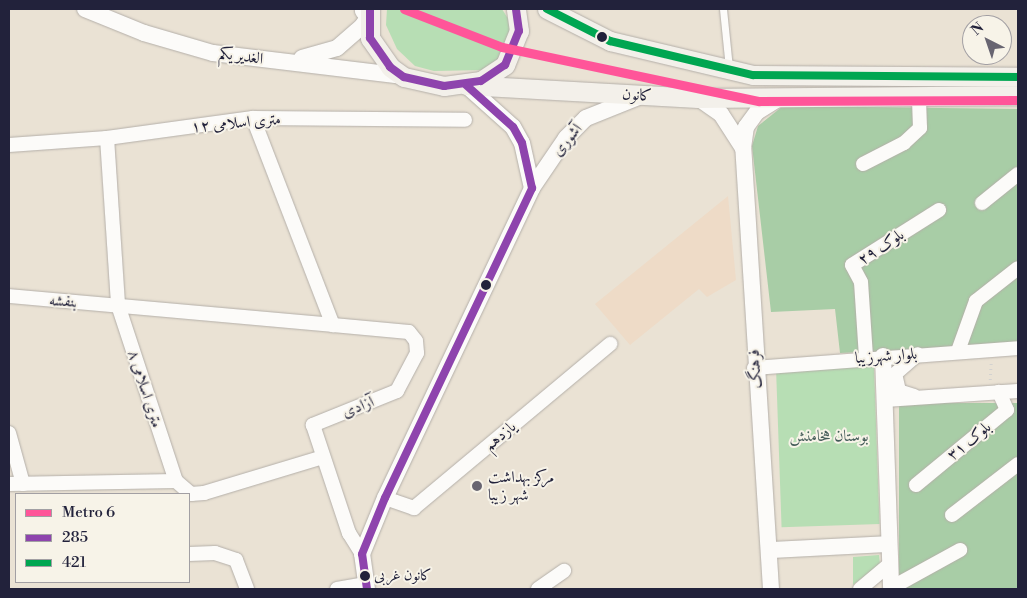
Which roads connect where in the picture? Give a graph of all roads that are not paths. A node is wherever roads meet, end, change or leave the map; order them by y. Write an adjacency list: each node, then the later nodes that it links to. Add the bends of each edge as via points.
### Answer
1 (85, 9): 6 (street, الغدیر یکم, via 144,33 213,53)
2 (516, 9): 12 (main road, via 519,32 509,60 495,74)
3 (547, 9): 7 (main road, via 610,41)
4 (723, 9): 7 (lane)
5 (366, 11): 6 (street, via 349,38 326,53); 8 (main road, via 374,46)
6 (272, 60): 8 (street, الغدیر یکم)
7 (729, 71): 11 (main road)
8 (404, 76): 12 (main road, کانون, via 444,86)
9 (881, 77): 10 (main road); 11 (main road); 15 (main road, via 872,89)
10 (1018, 77)
11 (830, 78): 17 (main road, via 840,88)
12 (466, 86): 13 (main road, کانون); 27 (street, آشوری, via 512,127 522,142)
13 (642, 95): 18 (main road, کانون); 27 (street, آشوری, via 586,118 566,138)
14 (1018, 95): 16 (main road, کانون)
15 (880, 96): 16 (main road, کانون); 17 (main road, کانون)
16 (920, 96): 25 (street, via 920,128 904,143)
17 (831, 97): 19 (main road, کانون)
18 (698, 98): 19 (main road, کانون); 24 (street, via 721,114)
19 (780, 98): 24 (street, via 757,112 746,127)
20 (253, 118): 21 (street, ۱۲ متری اسلامی); 22 (street, ۱۲ متری اسلامی); 33 (street)
21 (465, 120)
22 (107, 138): 23 (street, ۱۲ متری اسلامی); 32 (street, ۸ متری اسلامی)
23 (9, 145)
24 (743, 148): 40 (street, فرهنگ)
25 (863, 164)
26 (1018, 174): 28 (street)
27 (532, 188): 54 (street, آشوری)
28 (982, 203)
29 (939, 210): 39 (street, بلوک ۲۹, via 852,266 861,282)
30 (1018, 268): 36 (street, via 976,301)
31 (9, 296): 32 (street, بنفشه)
32 (118, 305): 33 (street, آزادی); 48 (street, ۸ متری اسلامی)
33 (333, 325): 46 (street, آزادی, via 409,332 416,341 417,353 397,391 313,425)
34 (610, 344): 54 (street, یازدهم, via 414,508)
35 (1018, 348): 36 (street, بلوار شهرزیبا)
36 (958, 351): 37 (street, بلوار شهرزیبا)
37 (919, 353): 38 (street, بلوار شهرزیبا); 43 (street, via 900,366 894,383 899,390)
38 (883, 356): 39 (street, بلوار شهرزیبا); 44 (street)
39 (866, 357): 40 (street, بلوار شهرزیبا)
40 (754, 368): 57 (street, فرهنگ)
41 (1018, 391): 42 (street)
42 (995, 393): 43 (street); 51 (street, بلوک ۳۱, via 1007,410)
43 (920, 398): 44 (street)
44 (885, 400): 56 (street)
45 (9, 433): 50 (street)
46 (323, 456): 52 (street, via 204,493); 60 (street, آزادی, via 348,532)
47 (1018, 464): 55 (street)
48 (176, 481): 50 (street); 53 (street)
49 (9, 484): 50 (street)
50 (23, 484)
51 (916, 485)
52 (190, 493)
53 (190, 493)
54 (385, 498): 60 (street, آشوری)
55 (952, 515)
56 (888, 544): 57 (street); 61 (street)
57 (770, 550): 67 (street, فرهنگ)
58 (960, 550): 69 (street)
59 (190, 554): 64 (street, via 215,553 236,560)
60 (362, 554): 63 (street, آشوری)
61 (889, 566): 68 (street); 69 (street)
62 (564, 571): 66 (street)
63 (366, 587): 65 (street)
64 (247, 589)
65 (337, 589)
66 (538, 589)
67 (771, 589)
68 (860, 589)
69 (891, 589)

